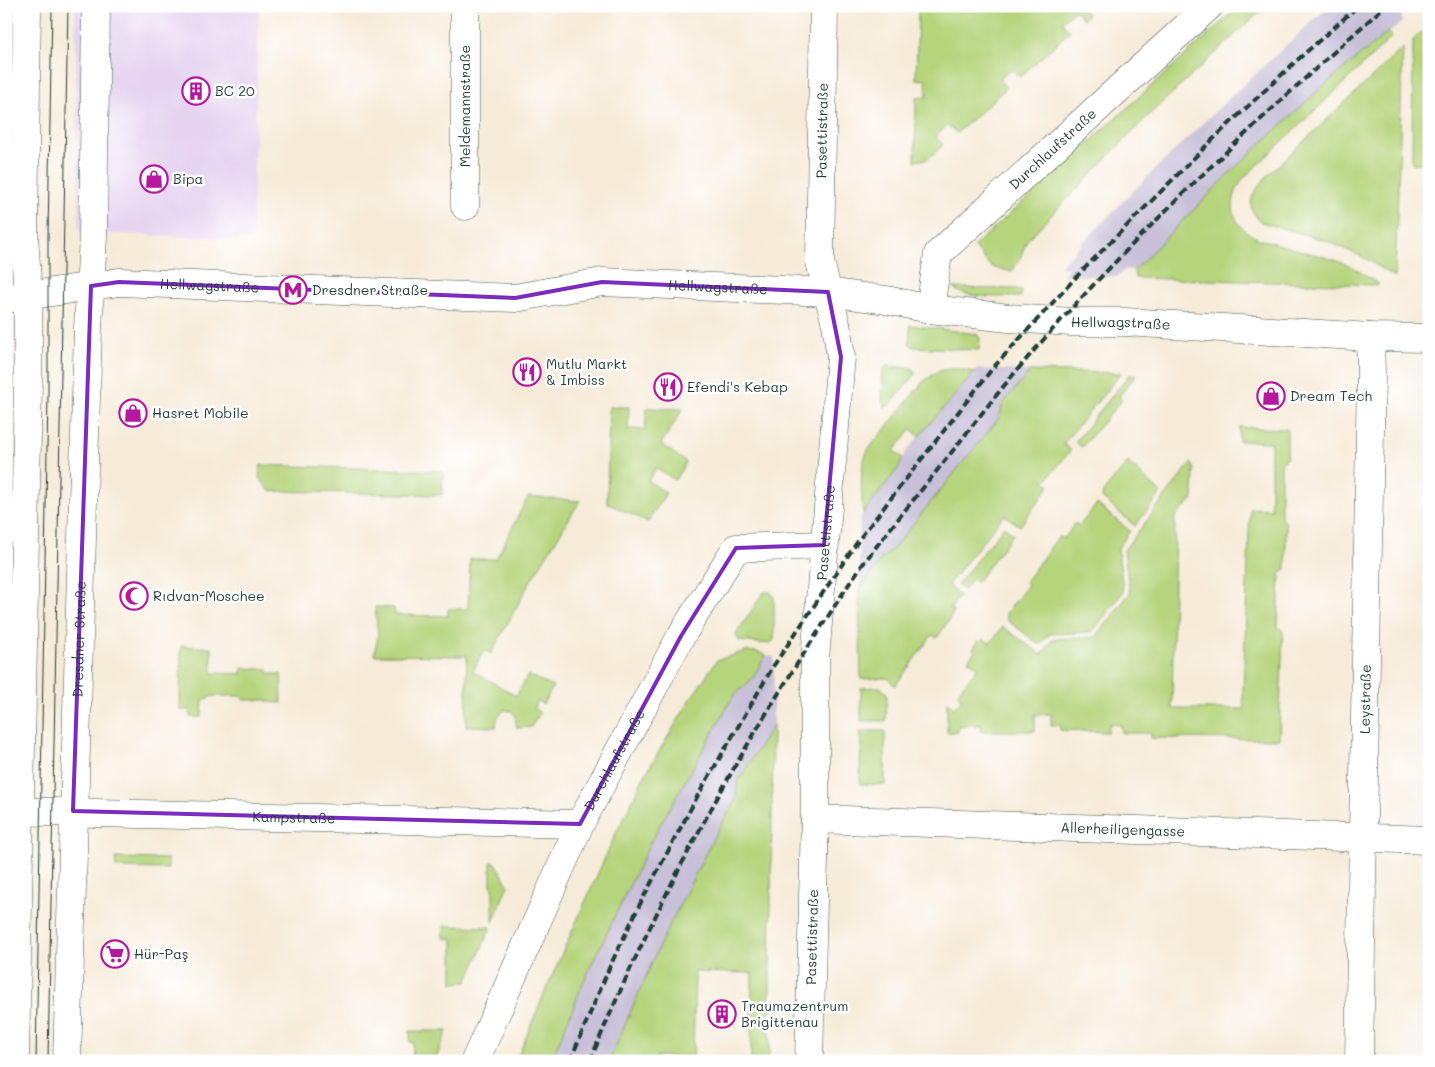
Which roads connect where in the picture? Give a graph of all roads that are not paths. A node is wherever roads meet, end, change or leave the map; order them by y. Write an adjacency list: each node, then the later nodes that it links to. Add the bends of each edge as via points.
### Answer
1 (27, 6): 9 (street, via 24,236)
2 (96, 6): 7 (street, Dresdner Straße)
3 (464, 6): 6 (street, Meldemannstraße)
4 (824, 6): 8 (street, Pasettistraße, via 820,262)
5 (1209, 6): 10 (street, Durchlaufstraße, via 938,254)
6 (465, 206)
7 (91, 286): 8 (street, Hellwagstraße, via 119,282 514,298 602,282); 9 (street, Hellwagstraße); 15 (street, Dresdner Straße)
8 (828, 292): 10 (street, Hellwagstraße); 13 (street, Pasettistraße, via 842,356)
9 (17, 297): 14 (street)
10 (930, 310): 11 (street, Hellwagstraße, via 1072,322 1125,322)
11 (1370, 337): 12 (street, Hellwagstraße); 18 (street, Leystraße, via 1372,374)
12 (1429, 338)
13 (824, 545): 16 (street, Pasettistraße, via 815,658); 17 (street, Durchlaufstraße, via 736,548 682,636)
14 (13, 811): 15 (street, Kampstraße); 20 (street)
15 (73, 812): 17 (street, Kampstraße); 21 (street, Dresdner Straße)
16 (815, 819): 18 (street, Allerheiligengasse); 23 (street, Pasettistraße)
17 (580, 824): 22 (street, Durchlaufstraße)
18 (1363, 838): 19 (street, Allerheiligengasse); 24 (street, Leystraße)
19 (1429, 840)
20 (15, 1061)
21 (67, 1061)
22 (475, 1061)
23 (809, 1061)
24 (1359, 1061)

